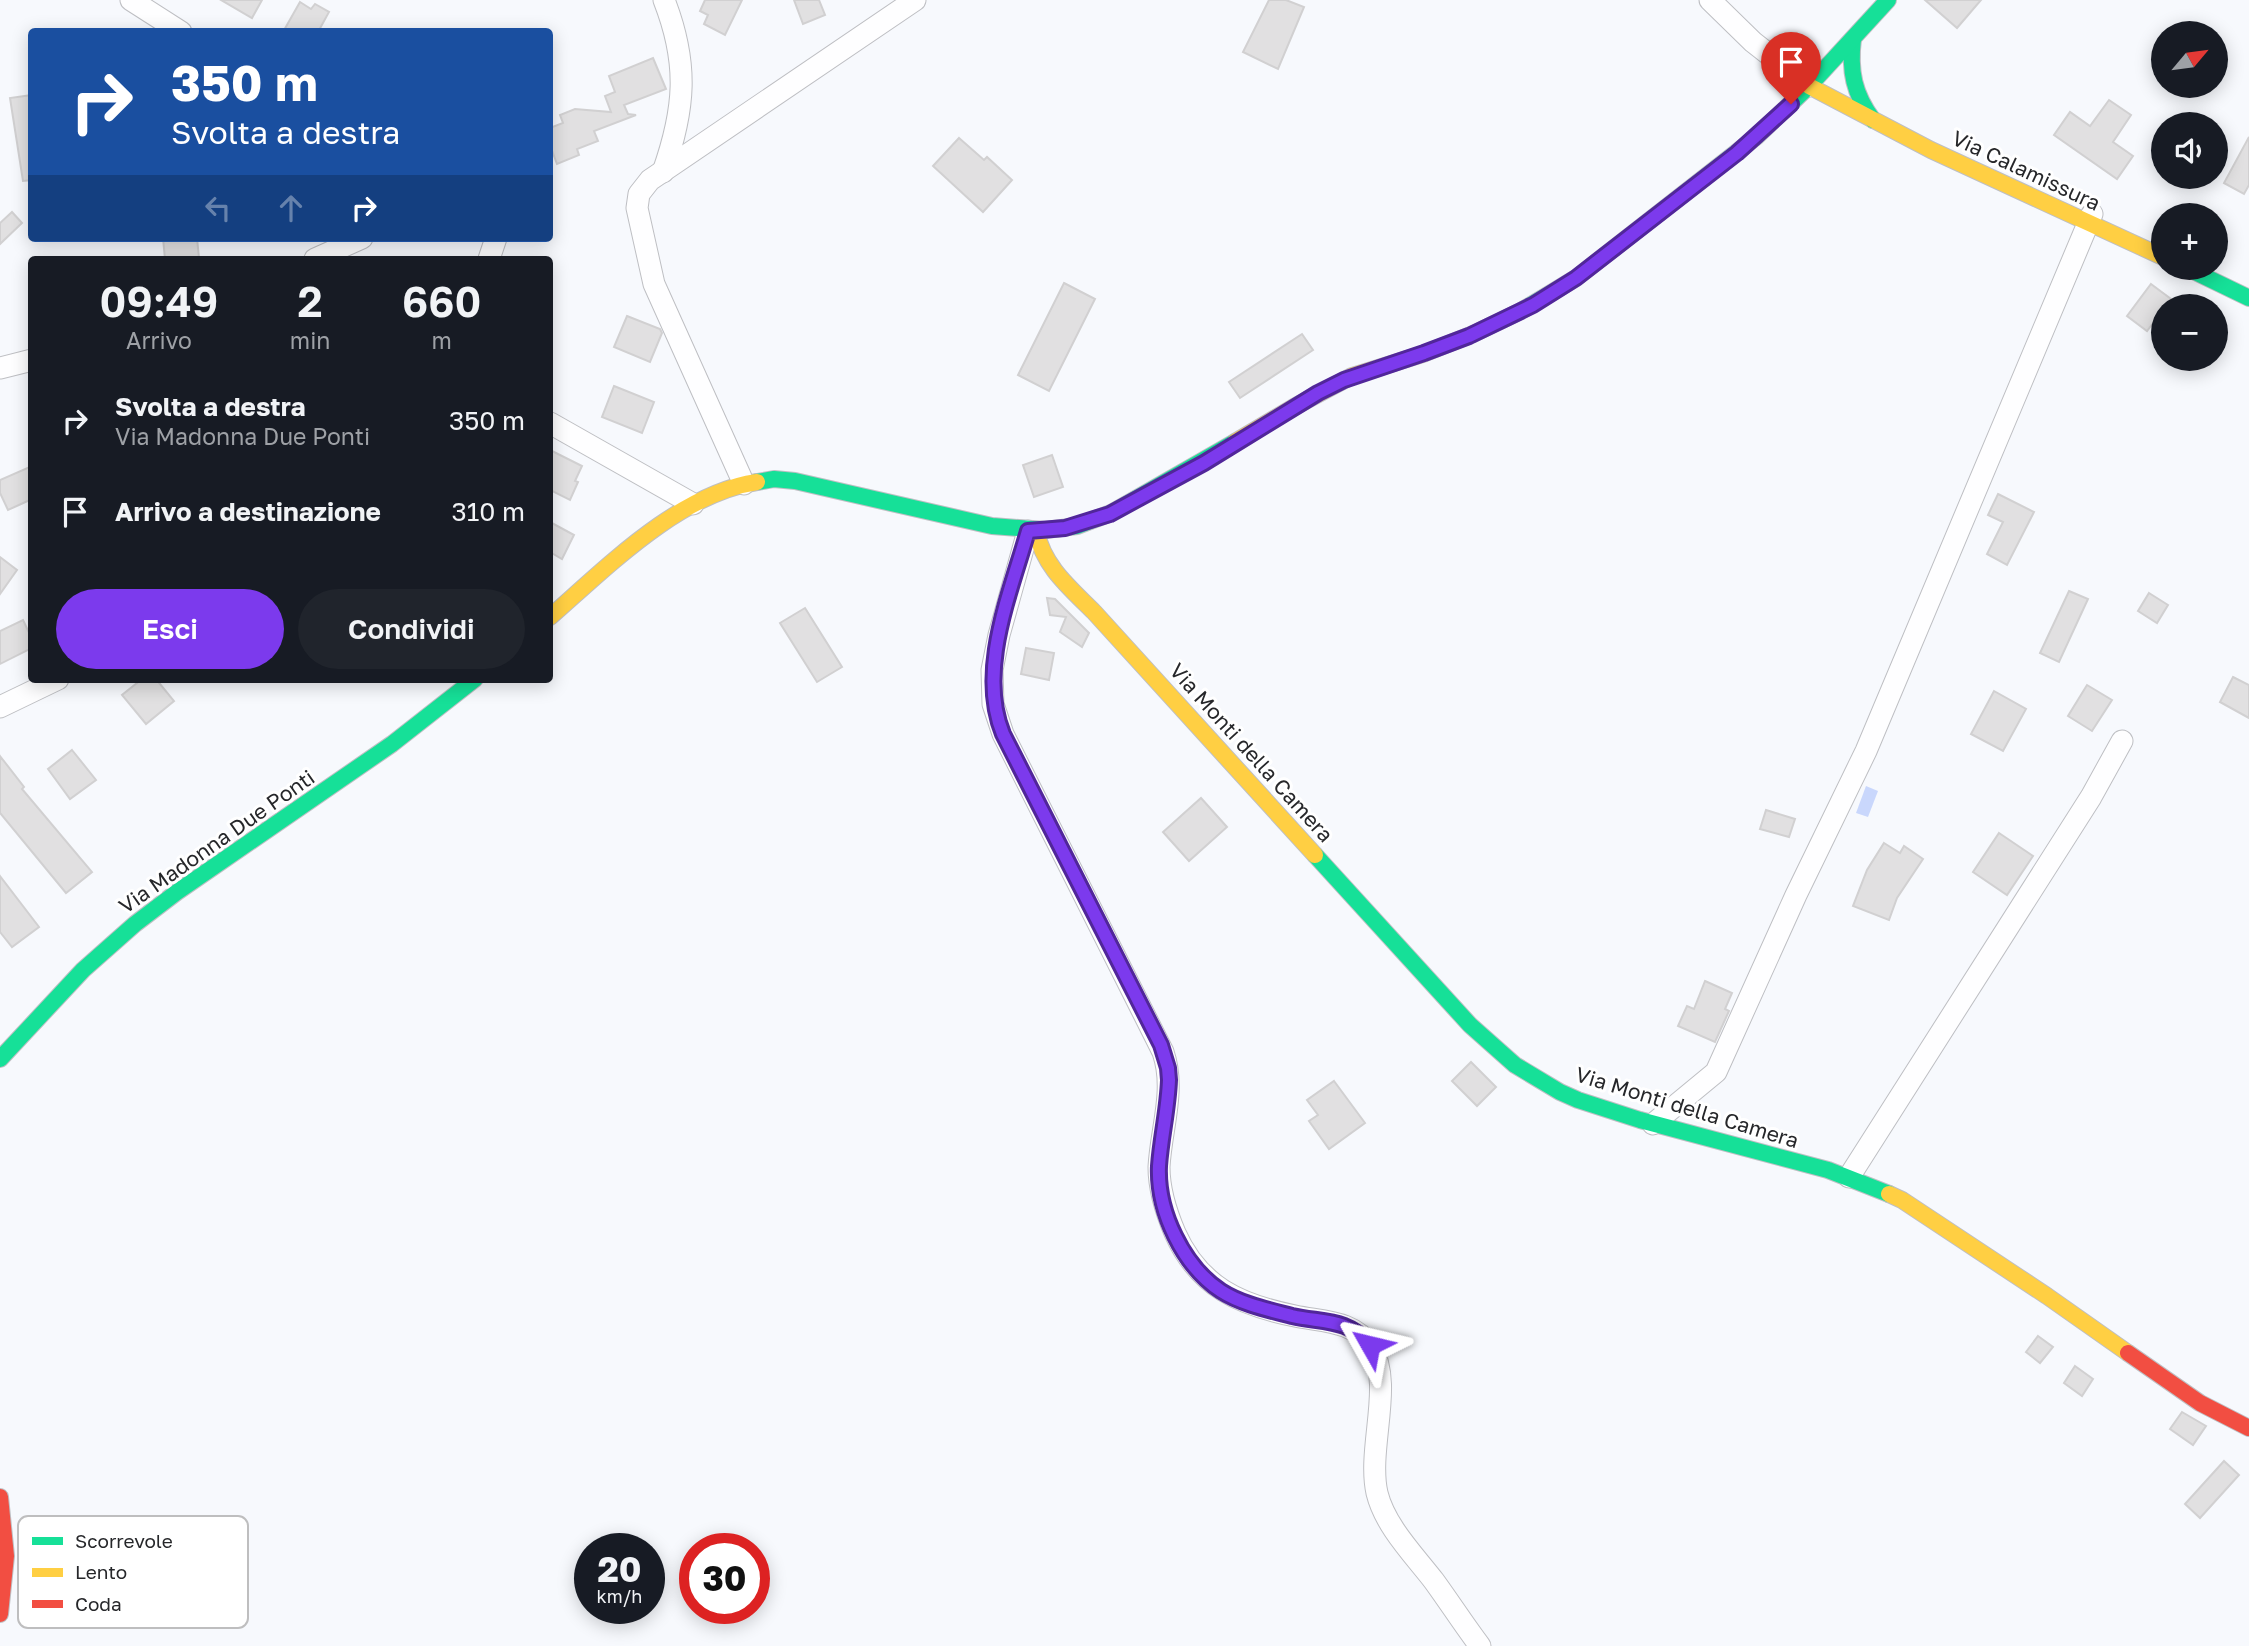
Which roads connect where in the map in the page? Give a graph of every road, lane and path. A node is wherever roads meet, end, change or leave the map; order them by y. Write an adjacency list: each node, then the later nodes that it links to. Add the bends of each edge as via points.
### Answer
1 (131, 0): 6 (street)
2 (664, 0): 10 (street, via 677,44 682,96)
3 (915, 0): 10 (street)
4 (1710, 0): 8 (street, via 1753,42)
5 (1888, 0): 7 (main road)
6 (175, 28)
7 (1853, 39): 8 (main road); 9 (main road, via 1852,85)
8 (1809, 86): 9 (main road, Via Calamissura); 22 (main road, via 1737,153 1576,278 1533,305 1464,338 1344,380 1110,514 1065,528)
9 (1874, 121): 11 (main road, Via Calamissura)
10 (663, 172): 20 (street, via 645,184 637,201 649,263 662,303)
11 (2090, 218): 13 (main road, Via Calamissura); 29 (street, via 1866,751 1716,1072)
12 (353, 242): 14 (street)
13 (2151, 251)
14 (321, 256)
15 (2212, 280): 16 (main road)
16 (2249, 298)
17 (28, 361): 18 (street)
18 (0, 368)
19 (553, 425): 21 (street)
20 (744, 484): 21 (main road); 22 (main road, via 796,481 978,524)
21 (693, 504): 23 (main road)
22 (1032, 531): 29 (main road, Via Monti della Camera, via 1055,573 1485,1039 1515,1065 1560,1092); 34 (street, via 994,660 993,704 1003,734 1161,1045 1169,1080 1160,1177 1171,1224 1188,1259 1220,1290 1292,1316 1347,1326 1370,1345 1380,1382 1374,1470 1378,1495 1390,1521)
23 (553, 615)
24 (49, 683): 26 (street)
25 (470, 683): 28 (main road, Via Madonna Due Ponti, via 392,744 135,924 73,980)
26 (0, 706)
27 (2122, 741): 30 (street)
28 (0, 1059)
29 (1653, 1124): 30 (main road, Via Monti della Camera)
30 (1849, 1177): 31 (main road, Via Monti della Camera, via 1916,1208 2200,1403)
31 (2249, 1428)
32 (0, 1497): 33 (main road, via 6,1556)
33 (0, 1614)
34 (1480, 1646)

